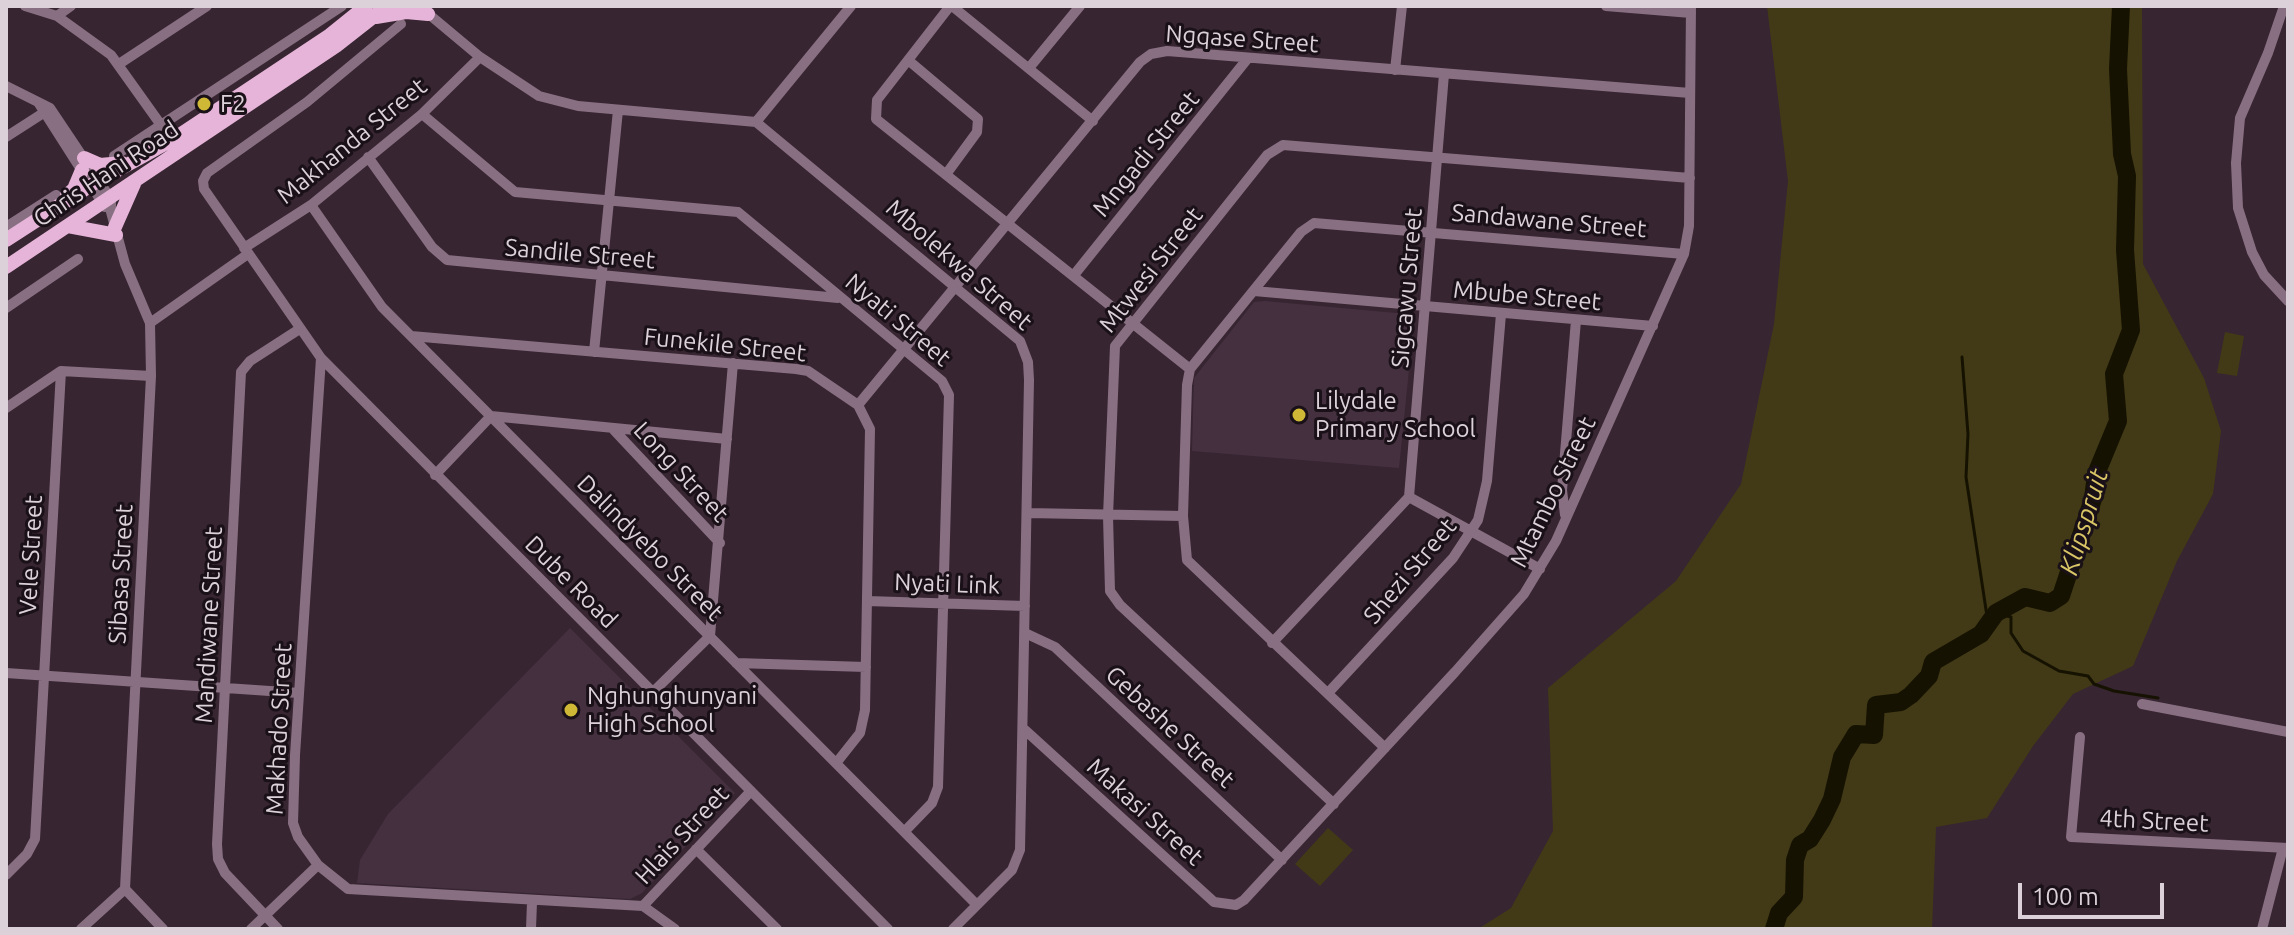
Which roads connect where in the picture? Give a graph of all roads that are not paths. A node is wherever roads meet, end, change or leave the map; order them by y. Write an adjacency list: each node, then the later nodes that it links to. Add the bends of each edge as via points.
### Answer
1 (25, 6): 15 (street)
2 (71, 6): 15 (street)
3 (207, 6): 20 (street)
4 (342, 6): 31 (street)
5 (387, 6): 12 (main road, Chris Hani Road)
6 (851, 6): 30 (street)
7 (951, 6): 19 (street); 21 (street)
8 (1080, 6): 21 (street)
9 (1402, 6): 22 (street)
10 (1606, 6): 14 (street)
11 (2284, 6): 61 (street, via 2240,118 2236,163 2238,208 2252,252)
12 (367, 10): 13 (main road); 33 (main road, Chris Hani Road); 41 (main road, Chris Hani Road)
13 (426, 10): 17 (street)
14 (1691, 10): 25 (street, Mtambo Street)
15 (57, 16): 20 (street)
16 (401, 24): 52 (street, Dube Road, via 204,177 204,189)
17 (480, 57): 27 (street, via 539,96); 28 (street, Makhanda Street)
18 (1248, 58): 22 (street, Ngqase Street); 29 (street, Ngqase Street, via 1151,54); 56 (street, Mngadi Street)
19 (908, 60): 38 (street, via 978,119 977,132); 38 (street, via 877,100 876,119)
20 (119, 64): 31 (street)
21 (1029, 68): 29 (street)
22 (1395, 70): 23 (street, Ngqase Street)
23 (1444, 74): 25 (street, Ngqase Street); 36 (street, Sigcawu Street)
24 (6, 86): 26 (street, Sibasa Street, via 35,97)
25 (1690, 93): 39 (street, Mtambo Street)
26 (47, 110): 32 (street); 37 (street, Sibasa Street)
27 (618, 110): 30 (street); 43 (street)
28 (422, 114): 35 (street, Makhanda Street); 43 (street, Nyati Street, via 515,192)
29 (1093, 121): 47 (street, Ngqase Street)
30 (756, 122): 58 (street, Mbolekwa Street)
31 (161, 125): 34 (street)
32 (6, 137)
33 (151, 152): 37 (main road, via 106,166); 40 (main road, Chris Hani Road)
34 (114, 156)
35 (368, 157): 44 (street, Makhanda Street); 57 (street, Sandile Street, via 440,257)
36 (1438, 157): 39 (street, Mtwesi Street); 50 (street, Sigcawu Street); 66 (street, Mtwesi Street, via 1299,145 1274,148)
37 (83, 164): 40 (street, Sibasa Street); 45 (main road, via 74,189)
38 (947, 173): 47 (street)
39 (1690, 178): 53 (street, Mtambo Street)
40 (95, 182): 45 (main road, Chris Hani Road); 46 (street, Sibasa Street)
41 (134, 184): 46 (main road); 46 (main road, Chris Hani Road)
42 (56, 195): 49 (street)
43 (610, 200): 57 (street); 60 (street, Nyati Street, via 738,212)
44 (311, 205): 52 (street, Makhanda Street); 70 (street, Dalindyebo Street, via 382,307)
45 (49, 212): 51 (main road, Chris Hani Road)
46 (111, 216): 48 (main road); 48 (main road, Chris Hani Road); 67 (street, Sibasa Street)
47 (1009, 223): 56 (street); 58 (street, Ngqase Street)
48 (68, 226): 55 (main road, Chris Hani Road)
49 (6, 227)
50 (1433, 232): 53 (street, Sandawane Street); 59 (street, Sandawane Street, via 1314,223); 63 (street, Sigcawu Street)
51 (6, 240)
52 (246, 251): 67 (street, Makhanda Street); 69 (street, Dube Road)
53 (1684, 254): 68 (street, Mtambo Street)
54 (78, 259): 62 (street)
55 (6, 267)
56 (1074, 275): 66 (street)
57 (602, 277): 60 (street, Sandile Street); 72 (street)
58 (957, 286): 71 (street, Ngqase Street); 85 (street, Mbolekwa Street, via 1011,330 1025,350)
59 (1254, 291): 63 (street, Mbube Street); 75 (street, Sandawane Street)
60 (840, 298): 71 (street, Nyati Street)
61 (2288, 301)
62 (6, 308)
63 (1424, 308): 64 (street, Mbube Street); 84 (street, Sigcawu Street)
64 (1501, 314): 65 (street, Mbube Street); 89 (street, Shezi Street, via 1487,481 1482,511)
65 (1576, 320): 68 (street, Mbube Street); 86 (street, via 1562,490)
66 (1134, 321): 75 (street); 87 (street, Mtwesi Street, via 1112,356)
67 (150, 323): 77 (street, Sibasa Street)
68 (1653, 326): 86 (street, Mtambo Street)
69 (298, 330): 73 (street, Dube Road); 103 (street, Mandiwane Street, via 241,372)
70 (411, 336): 72 (street, Funekile Street); 80 (street, Dalindyebo Street)
71 (905, 348): 78 (street, Ngqase Street); 93 (street, Nyati Street, via 942,381 949,395)
72 (594, 352): 74 (street, Funekile Street)
73 (321, 358): 83 (street, Dube Road); 104 (street, Makhado Street)
74 (733, 363): 78 (street, Funekile Street, via 808,371); 82 (street, Long Street)
75 (1190, 369): 88 (street)
76 (61, 371): 77 (street); 79 (street); 101 (street, Vele Street)
77 (151, 376): 102 (street, Sibasa Street)
78 (858, 405): 92 (street, via 870,429)
79 (6, 408)
80 (491, 416): 81 (street, Long Street); 83 (street); 96 (street, Dalindyebo Street)
81 (613, 429): 82 (street, Long Street); 90 (street, Long Street)
82 (727, 439): 90 (street, Long Street)
83 (435, 475): 105 (street, Dube Road)
84 (1409, 497): 89 (street); 97 (street)
85 (1028, 513): 87 (street); 94 (street, Mbolekwa Street)
86 (1565, 515): 91 (street, Mtambo Street)
87 (1108, 516): 88 (street); 114 (street, Mtwesi Street, via 1107,581 1112,597)
88 (1183, 516): 97 (street, via 1192,568)
89 (1472, 530): 91 (street); 106 (street, Shezi Street, via 1437,576)
90 (720, 543): 96 (street, Long Street)
91 (1540, 569): 111 (street, Mtambo Street, via 1503,619)
92 (867, 601): 93 (street, Nyati Link); 99 (street)
93 (941, 603): 94 (street, Nyati Link); 115 (street, Nyati Street, via 938,787 932,803)
94 (1025, 606): 95 (street, Mbolekwa Street)
95 (1025, 633): 108 (street, Mbolekwa Street); 118 (street, Gebashe Street, via 1055,647)
96 (710, 636): 98 (street, Dalindyebo Street); 105 (street)
97 (1272, 643): 106 (street)
98 (736, 663): 99 (street); 112 (street, Dalindyebo Street)
99 (866, 667): 112 (street, via 860,733)
100 (6, 673): 101 (street)
101 (45, 676): 102 (street); 120 (street, Vele Street, via 35,839)
102 (134, 683): 103 (street); 121 (street, Sibasa Street)
103 (227, 688): 104 (street); 126 (street, Mandiwane Street, via 218,859)
104 (299, 693): 119 (street, Makhado Street, via 293,823)
105 (652, 693): 113 (street, Dube Road)
106 (1328, 693): 111 (street)
107 (2142, 704): 109 (street)
108 (1025, 730): 122 (street, Makasi Street, via 1214,902 1236,905); 124 (street, Mbolekwa Street, via 1018,857)
109 (2288, 732)
110 (2080, 737): 116 (street, 4th Street, via 2071,837)
111 (1385, 748): 114 (street, Mtambo Street)
112 (837, 762): 115 (street, Dalindyebo Street)
113 (751, 791): 117 (street, Hlais Street); 134 (street, Dube Road)
114 (1334, 804): 118 (street, Mtambo Street)
115 (905, 831): 124 (street, Dalindyebo Street)
116 (2285, 848): 136 (street)
117 (696, 849): 125 (street, Hlais Street); 133 (street)
118 (1282, 860): 122 (street, Mtambo Street)
119 (318, 865): 123 (street, Makhado Street, via 348,889); 126 (street)
120 (6, 875)
121 (125, 889): 127 (street); 128 (street)
122 (1244, 900)
123 (532, 902): 125 (street, Makhado Street); 131 (street)
124 (977, 905): 135 (street, Mbolekwa Street)
125 (643, 906): 132 (street)
126 (264, 916): 129 (street); 130 (street, Mandiwane Street)
127 (81, 929)
128 (163, 929)
129 (251, 929)
130 (278, 929)
131 (531, 929)
132 (675, 929)
133 (777, 929)
134 (888, 929)
135 (953, 929)
136 (2262, 929)

